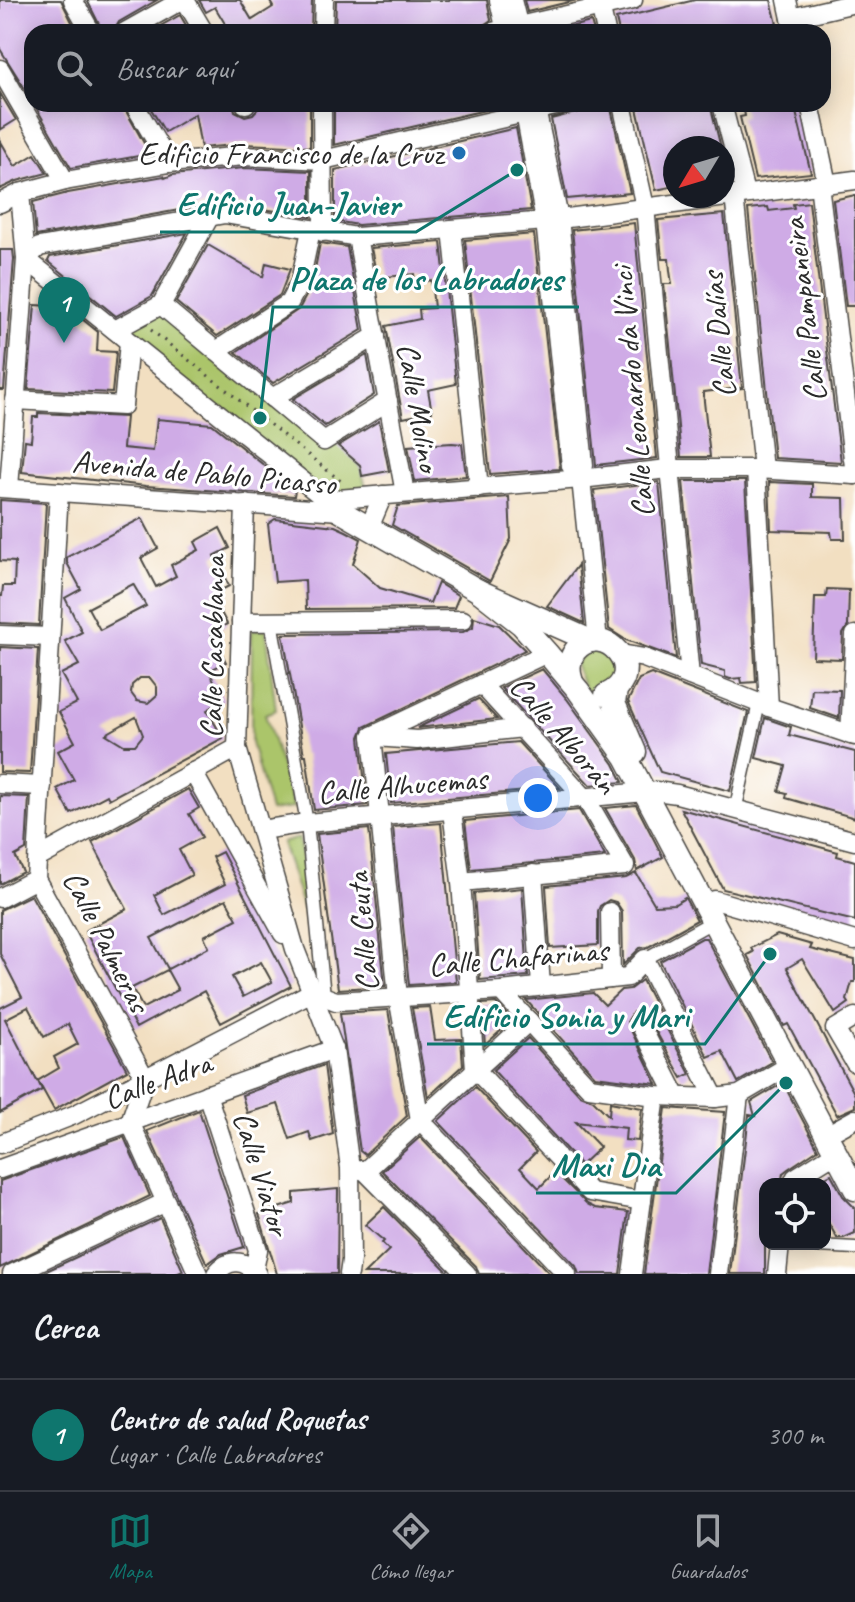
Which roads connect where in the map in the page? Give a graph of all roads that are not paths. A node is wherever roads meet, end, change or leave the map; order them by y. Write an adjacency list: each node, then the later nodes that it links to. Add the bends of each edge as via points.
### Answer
1 (73, 0): 10 (street)
2 (184, 0): 11 (street); 12 (street)
3 (324, 0): 13 (street)
4 (499, 0): 14 (street)
5 (512, 0): 15 (street)
6 (633, 0): 8 (street)
7 (855, 3): 9 (street)
8 (600, 4): 16 (street); 17 (street)
9 (791, 17)
10 (86, 24)
11 (140, 24)
12 (199, 24)
13 (323, 24)
14 (506, 24)
15 (509, 24)
16 (529, 24)
17 (604, 24)
18 (0, 69): 20 (street)
19 (24, 90): 20 (street)
20 (15, 95): 21 (street)
21 (24, 110)
22 (25, 112): 33 (street)
23 (139, 112): 31 (street)
24 (322, 112): 30 (street)
25 (514, 112): 30 (street)
26 (531, 112): 40 (street)
27 (624, 112): 38 (street, Calle Leonardo da Vinci)
28 (724, 112): 36 (street, Calle Dalías)
29 (811, 112): 34 (street, Calle Pampaneira)
30 (323, 160): 31 (street, via 244,156); 42 (street)
31 (169, 163): 33 (street)
32 (855, 180): 34 (street)
33 (65, 181): 35 (street)
34 (823, 184): 36 (street); 54 (street, Calle Pampaneira)
35 (20, 193): 37 (street); 44 (street)
36 (739, 194): 38 (street); 53 (street, Calle Dalías)
37 (0, 203)
38 (645, 207): 40 (street); 52 (street, Calle Leonardo da Vinci)
39 (210, 216): 42 (street, via 225,214); 44 (street, via 39,247); 45 (street)
40 (552, 220): 41 (street); 55 (street, via 571,466)
41 (452, 229): 43 (street); 57 (street)
42 (317, 231): 43 (street); 48 (street, via 289,303)
43 (357, 237): 47 (street, Calle Molino)
44 (26, 259): 46 (street); 50 (street)
45 (161, 305): 46 (street, via 137,318); 48 (street)
46 (122, 336): 50 (street, via 123,406); 62 (street)
47 (376, 336): 49 (street); 51 (street, Calle Molino)
48 (216, 351): 49 (street)
49 (272, 398): 51 (street, via 324,441)
50 (15, 400): 56 (street)
51 (388, 401): 59 (street, Calle Molino)
52 (668, 469): 53 (street); 55 (street); 74 (street, Calle Leonardo da Vinci)
53 (759, 469): 54 (street); 78 (street, Calle Dalías)
54 (855, 475)
55 (581, 479): 57 (street); 71 (street)
56 (4, 488): 58 (street, Avenida de Pablo Picasso)
57 (479, 488): 59 (street)
58 (59, 492): 61 (street, Avenida de Pablo Picasso); 70 (street, Calle Palmeras)
59 (405, 493): 60 (street)
60 (383, 495): 62 (street); 63 (street, Calle Molino)
61 (245, 504): 62 (street, Avenida de Pablo Picasso); 67 (street, Calle Casablanca)
62 (333, 506): 63 (street, Avenida de Pablo Picasso)
63 (369, 528): 64 (street, Avenida de Pablo Picasso)
64 (479, 591): 71 (street, Avenida de Pablo Picasso); 72 (street, Avenida de Pablo Picasso)
65 (463, 620): 66 (street)
66 (271, 621): 67 (street); 91 (street)
67 (241, 622): 82 (street, Calle Casablanca)
68 (0, 635): 70 (street)
69 (855, 635): 81 (street)
70 (50, 637): 85 (street, Calle Palmeras)
71 (595, 641): 73 (street); 76 (street, via 573,653 569,668)
72 (547, 653): 75 (street); 76 (street, Avenida de Pablo Picasso)
73 (621, 654): 74 (street); 77 (street, via 625,669)
74 (690, 676): 78 (street)
75 (481, 684): 79 (street, Calle Alborán); 80 (street)
76 (575, 686): 77 (street, via 593,697); 86 (street, Avenida de Pablo Picasso)
77 (616, 690): 86 (street, Avenida de Pablo Picasso, via 614,703)
78 (764, 705): 81 (street); 89 (street)
79 (523, 728): 80 (street, via 417,740); 87 (street, Calle Alborán)
80 (372, 736): 90 (street, Calle Ceuta)
81 (853, 736)
82 (237, 748): 83 (street); 92 (street, Calle Casablanca)
83 (193, 772): 94 (street); 103 (street, Calle Casablanca)
84 (0, 784): 85 (street)
85 (42, 786): 94 (street, Calle Palmeras)
86 (650, 792): 87 (street, Calle Alhucemas); 89 (street, Calle Alhucemas); 99 (street, Avenida de Pablo Picasso)
87 (586, 799): 88 (street, Calle Alhucemas); 95 (street, Calle Alborán, via 625,866)
88 (452, 811): 90 (street, Calle Alhucemas); 97 (street)
89 (735, 811): 93 (street, Calle Alhucemas)
90 (382, 817): 91 (street, Calle Alhucemas); 109 (street, Calle Ceuta)
91 (307, 823): 92 (street, Calle Alhucemas); 108 (street)
92 (261, 830): 103 (street, Calle Casablanca)
93 (855, 841)
94 (38, 858): 96 (street, Calle Palmeras)
95 (533, 874): 97 (street); 105 (street)
96 (36, 879): 98 (street); 117 (street, Calle Palmeras)
97 (461, 882): 107 (street)
98 (0, 898)
99 (714, 911): 101 (street); 102 (street, Calle Chafarinas); 115 (street, Avenida de Pablo Picasso); 125 (street, Avenida de Pablo Picasso)
100 (610, 912): 104 (street)
101 (855, 941)
102 (645, 959): 104 (street, Calle Chafarinas, via 628,977); 122 (street)
103 (304, 973): 108 (street, Calle Casablanca)
104 (611, 979): 105 (street, Calle Chafarinas)
105 (541, 986): 106 (street, Calle Chafarinas)
106 (501, 991): 107 (street, Calle Chafarinas); 111 (street)
107 (469, 993): 109 (street, Calle Chafarinas); 116 (street)
108 (318, 994): 109 (street, Calle Chafarinas, via 336,1001); 113 (street, Calle Casablanca); 117 (street, Calle Adra)
109 (398, 997): 123 (street, Calle Ceuta)
110 (855, 1017): 114 (street, via 835,1029)
111 (529, 1021): 116 (street); 120 (street, via 589,1087)
112 (639, 1022): 121 (street)
113 (334, 1049): 118 (street, Calle Adra); 129 (street, Calle Casablanca)
114 (855, 1063)
115 (790, 1065): 119 (street); 127 (street, Avenida de Pablo Picasso)
116 (475, 1069): 123 (street); 132 (street, via 590,1192)
117 (145, 1078): 124 (street); 126 (street, Calle Adra, via 74,1115)
118 (207, 1094): 124 (street, Calle Adra); 137 (street, Calle Viator, via 258,1250)
119 (739, 1095): 122 (street); 145 (street)
120 (656, 1096): 121 (street); 132 (street)
121 (677, 1097): 122 (street)
122 (715, 1098)
123 (420, 1120): 129 (street); 143 (street)
124 (130, 1122): 128 (street, Calle Adra); 133 (street)
125 (846, 1124): 127 (street, Avenida de Pablo Picasso)
126 (0, 1144)
127 (845, 1156): 130 (street); 131 (street, Avenida de Pablo Picasso)
128 (0, 1169)
129 (358, 1170): 141 (street, Calle Casablanca); 142 (street)
130 (795, 1178)
131 (855, 1189)
132 (642, 1201): 144 (street)
133 (166, 1202): 138 (street); 139 (street)
134 (831, 1247): 135 (street)
135 (855, 1248)
136 (779, 1250): 146 (street)
137 (255, 1272): 140 (street, via 236,1262)
138 (12, 1274)
139 (198, 1274)
140 (216, 1274)
141 (349, 1274)
142 (467, 1274)
143 (567, 1274)
144 (632, 1274)
145 (718, 1274)
146 (777, 1274)

